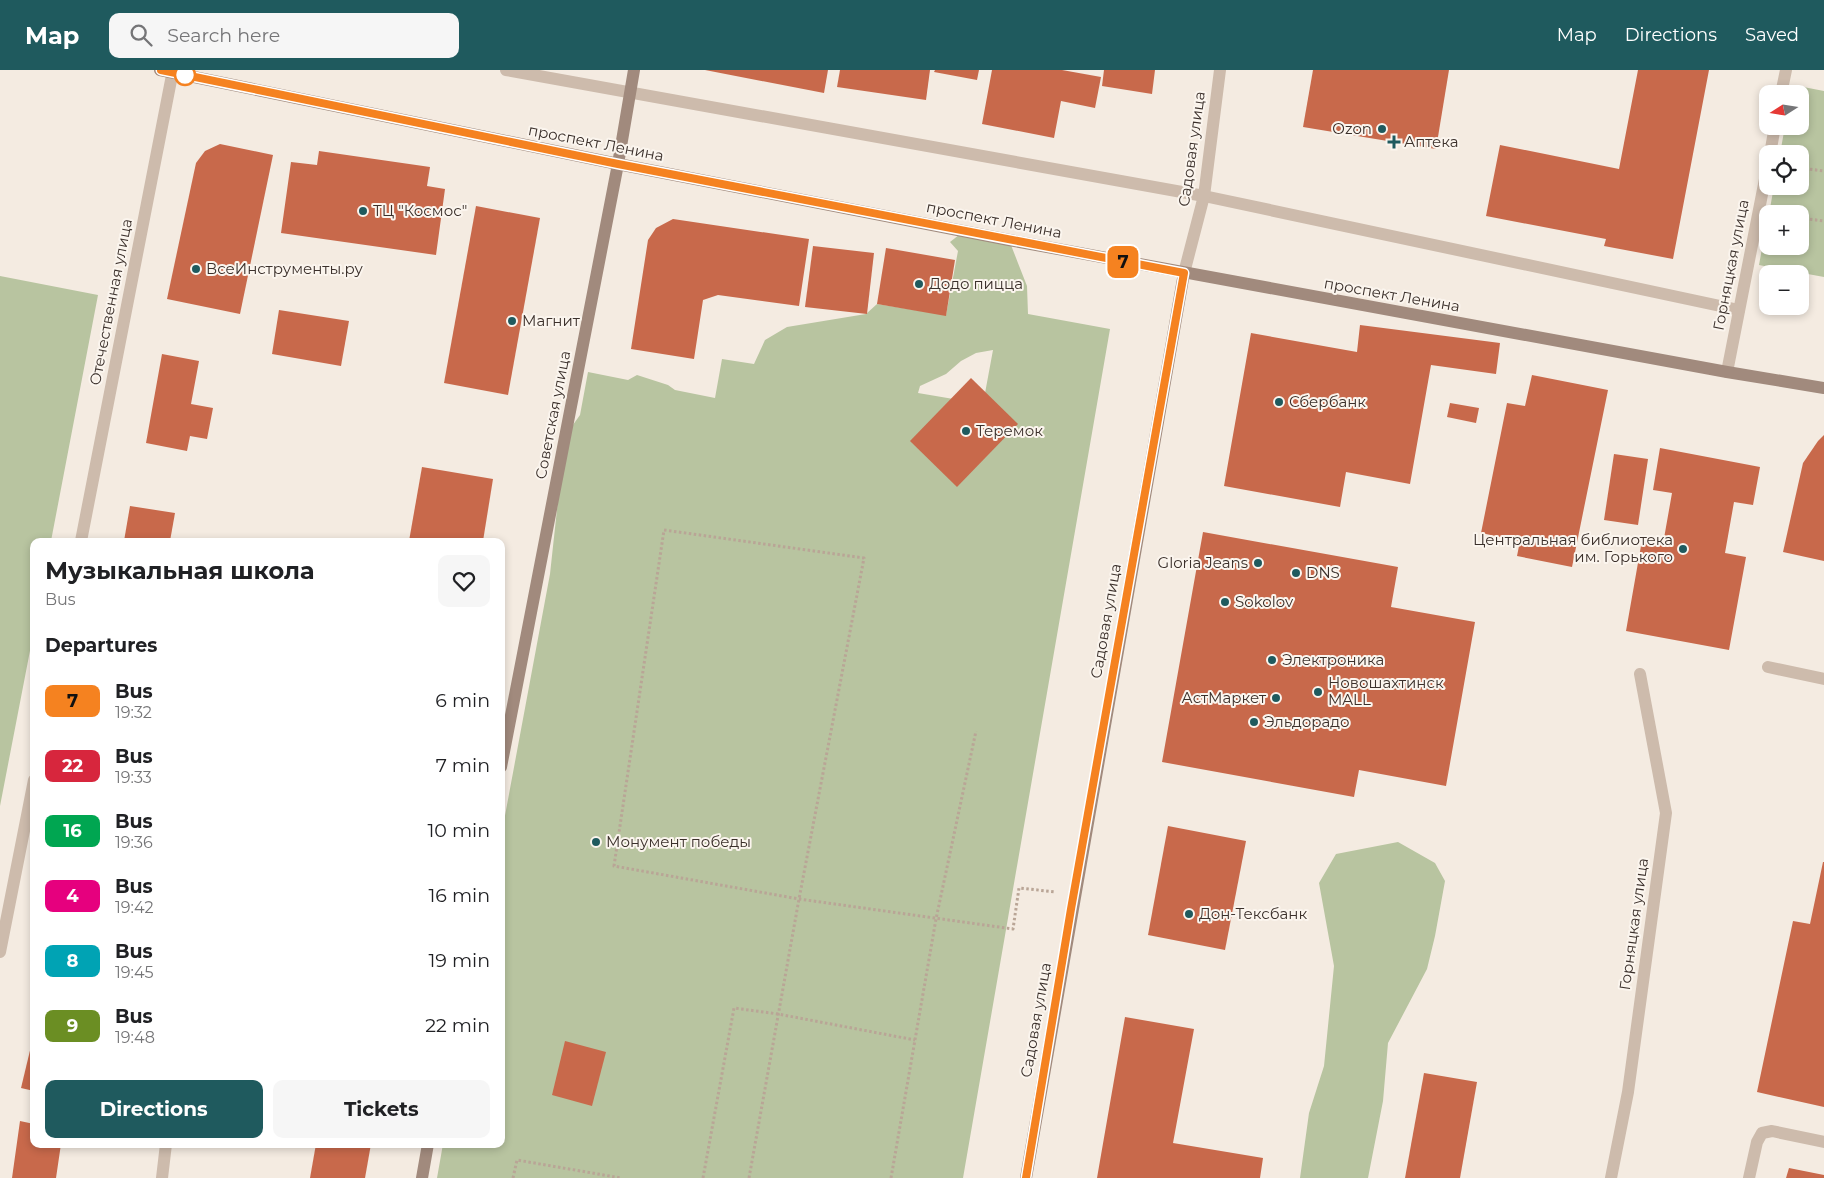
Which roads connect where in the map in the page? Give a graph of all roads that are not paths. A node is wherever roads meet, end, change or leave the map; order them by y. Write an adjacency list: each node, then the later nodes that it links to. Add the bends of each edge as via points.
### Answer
1 (506, 70): 7 (street)
2 (634, 70): 7 (main road, Советская улица)
3 (1220, 70): 10 (street, Садовая улица)
4 (1786, 70): 6 (street)
5 (169, 71): 8 (main road, проспект Ленина); 15 (street, Отечественная улица)
6 (1783, 85)
7 (629, 92): 8 (main road, Советская улица); 10 (street)
8 (618, 164): 11 (main road, проспект Ленина); 19 (main road, Советская улица)
9 (1762, 195): 12 (street, Горняцкая улица)
10 (1204, 196): 11 (street, Садовая улица); 12 (street)
11 (1184, 273): 13 (main road, проспект Ленина); 27 (main road, Садовая улица)
12 (1739, 310): 13 (street, Горняцкая улица)
13 (1727, 372): 14 (main road, проспект Ленина)
14 (1824, 388)
15 (82, 538)
16 (1768, 666): 18 (street)
17 (1640, 674): 28 (street, Горняцкая улица, via 1666,813 1628,1092)
18 (1824, 679)
19 (505, 746)
20 (30, 800): 21 (street)
21 (0, 952)
22 (1824, 1142): 29 (street, via 1772,1131 1762,1134 1757,1142)
23 (166, 1148): 25 (street)
24 (427, 1148): 26 (main road)
25 (162, 1178)
26 (422, 1178)
27 (1026, 1178)
28 (1611, 1178)
29 (1749, 1178)

